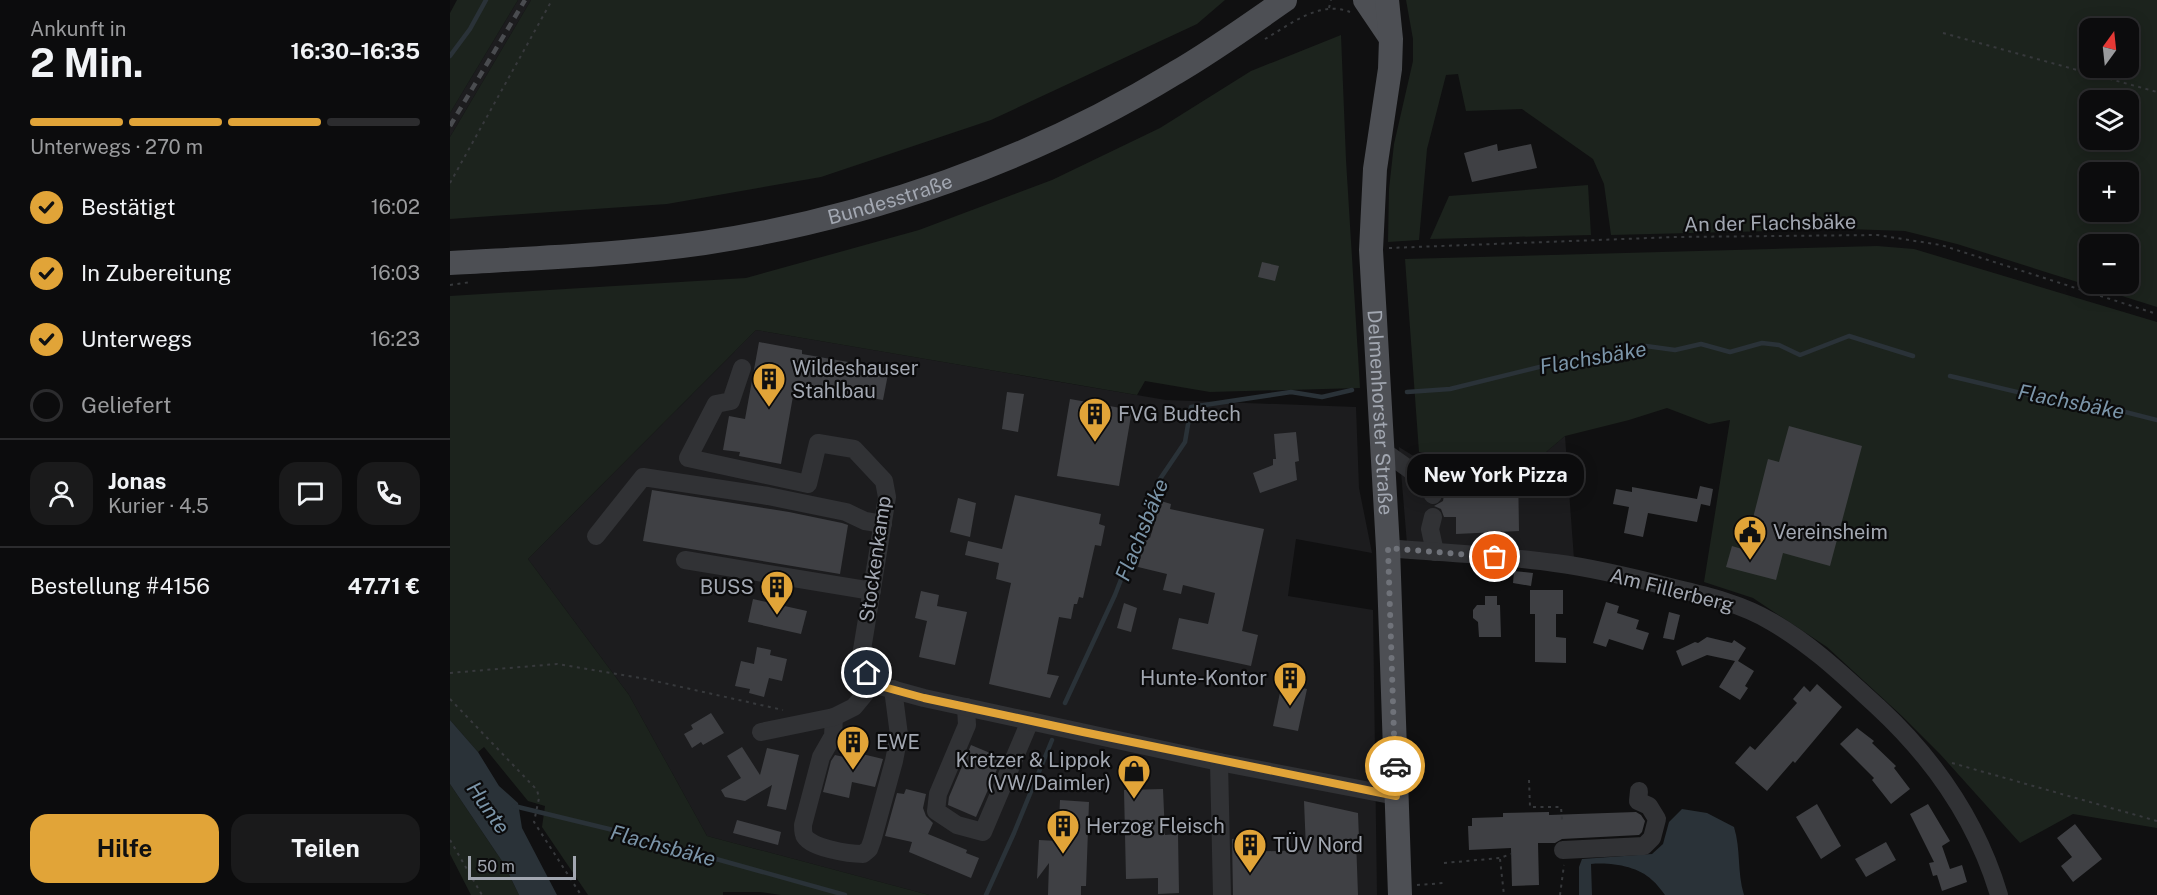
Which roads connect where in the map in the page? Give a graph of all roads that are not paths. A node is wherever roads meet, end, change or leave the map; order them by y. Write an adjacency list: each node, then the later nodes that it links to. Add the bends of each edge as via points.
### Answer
1 (1285, 0): 3 (main road, Bundesstraße, via 1221,45 1125,102 1025,151 920,190 813,221 704,243)
2 (1360, 3): 5 (main road, Delmenhorster Straße, via 1391,39 1375,169 1371,250)
3 (450, 263)
4 (742, 368): 8 (street, Stockenkamp, via 731,400 716,404 688,458 808,484 818,443 854,449 884,481 888,497)
5 (1382, 450): 6 (street, via 1423,479); 10 (main road, Delmenhorster Straße)
6 (1433, 495)
7 (1433, 517): 11 (street, via 1430,529)
8 (883, 524): 9 (street, via 768,496 643,477); 13 (street, Stockenkamp)
9 (596, 536)
10 (1388, 548): 11 (street, Am Fillerberg); 22 (main road, Delmenhorster Straße)
11 (1435, 552): 26 (street, Am Fillerberg, via 1555,562 1648,581 1727,601 1771,621 1820,653 1932,763 1962,809)
12 (685, 560): 13 (street)
13 (872, 591): 14 (street, Stockenkamp, via 860,662)
14 (873, 684): 15 (street); 17 (street, via 854,707)
15 (893, 689): 16 (street); 17 (street, via 899,735 870,849 863,854 821,847 803,835 821,757 833,736)
16 (966, 707): 18 (street); 18 (street, via 967,725 938,794 936,811 957,825 983,832)
17 (834, 717): 19 (street)
18 (1030, 721): 20 (street)
19 (761, 732)
20 (1219, 762): 22 (street); 25 (street)
21 (1639, 791): 23 (street, via 1638,801 1649,806 1657,819 1652,838 1644,846)
22 (1396, 796): 24 (main road, Delmenhorster Straße)
23 (1563, 850)
24 (1400, 891)
25 (1222, 895)
26 (1999, 895)

